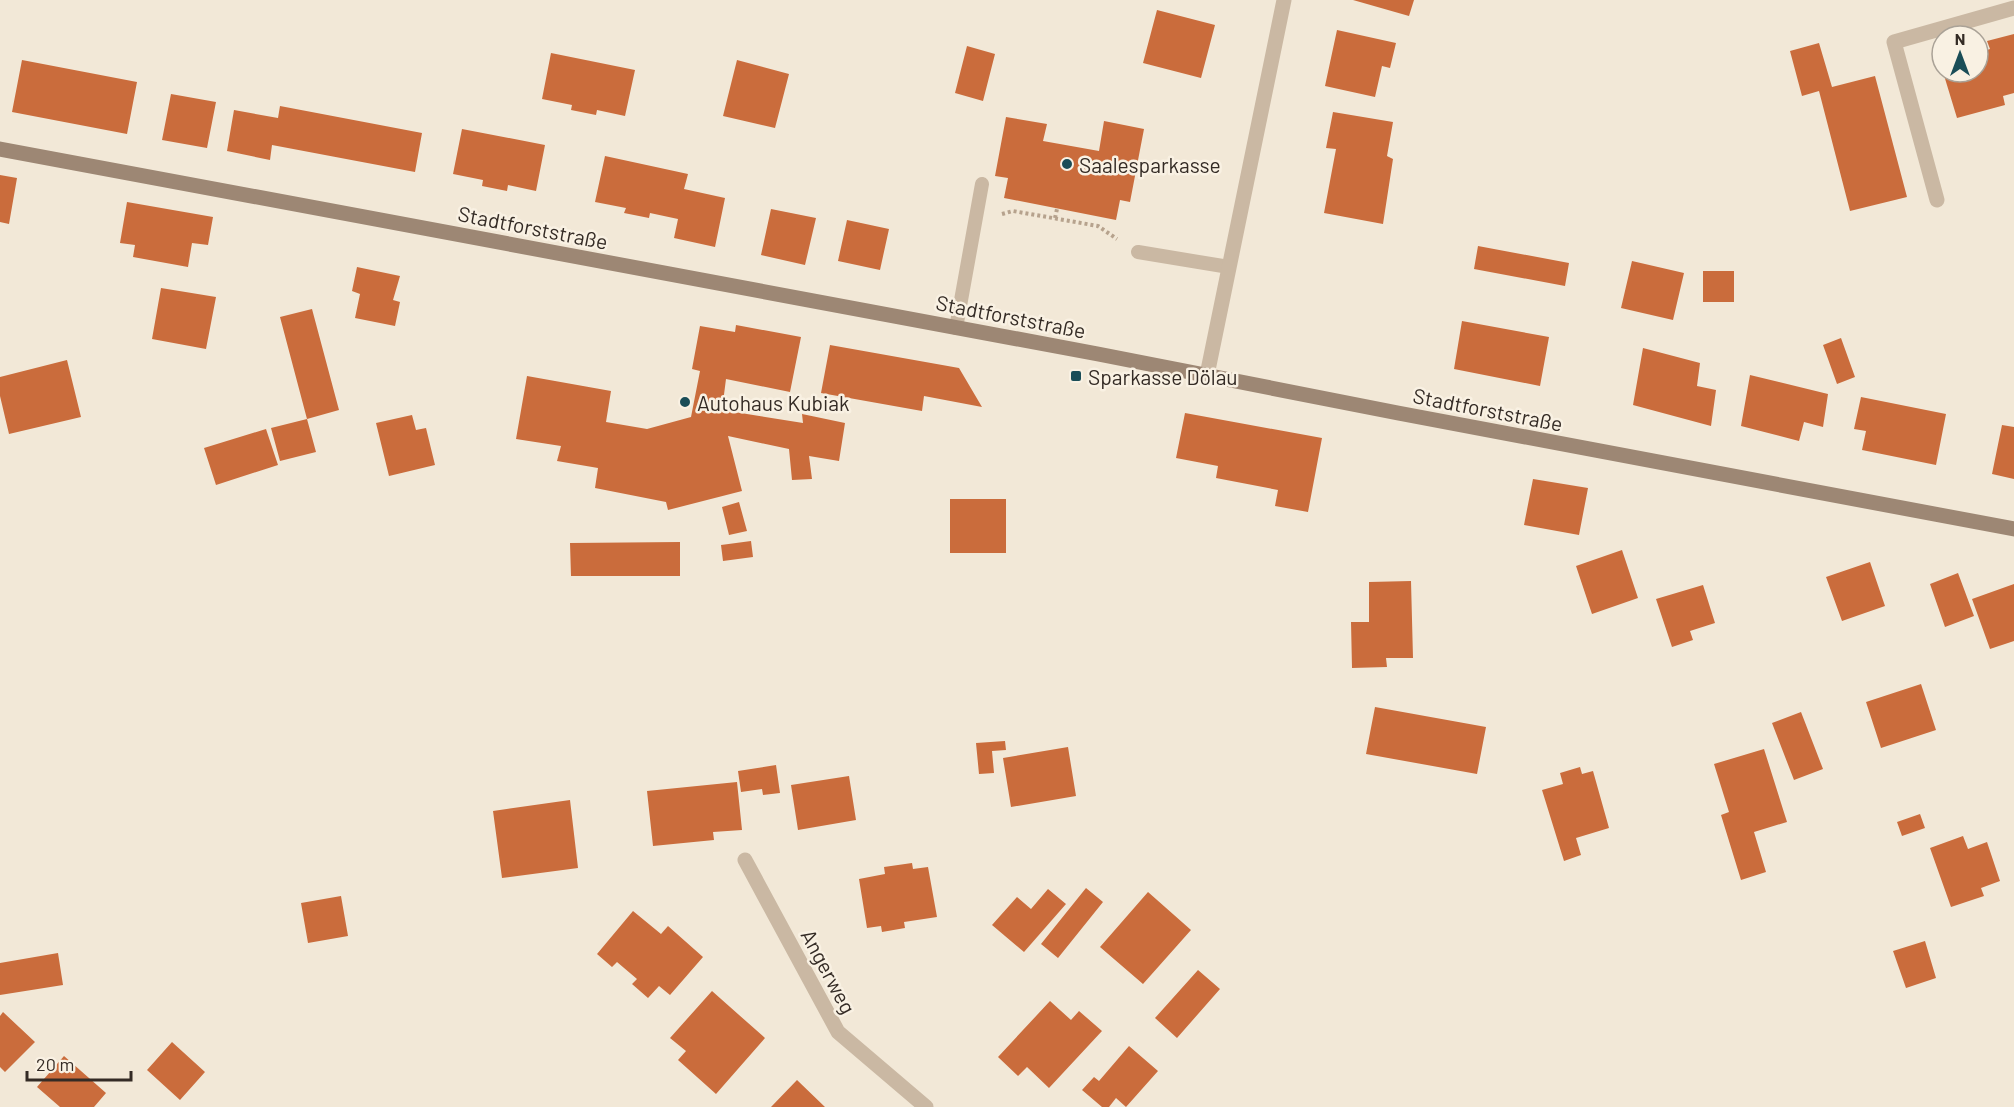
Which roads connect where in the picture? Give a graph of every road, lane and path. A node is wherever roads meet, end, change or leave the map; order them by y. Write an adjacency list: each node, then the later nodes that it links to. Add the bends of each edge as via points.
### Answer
1 (1284, 0): 10 (street)
2 (2014, 8): 5 (street, via 1894,42)
3 (0, 149): 11 (main road, Stadtforststraße)
4 (982, 184): 8 (lane)
5 (1937, 200)
6 (1057, 209): 7 (path)
7 (1055, 218): 8 (path, via 1013,211); 9 (path, via 1098,226)
8 (975, 223): 11 (lane)
9 (1138, 252): 10 (lane)
10 (1229, 267): 12 (street)
11 (956, 327): 12 (main road, Stadtforststraße)
12 (1207, 375): 13 (main road, Stadtforststraße)
13 (2014, 529)
14 (745, 860): 15 (street, Angerweg, via 838,1032)
15 (926, 1107)

